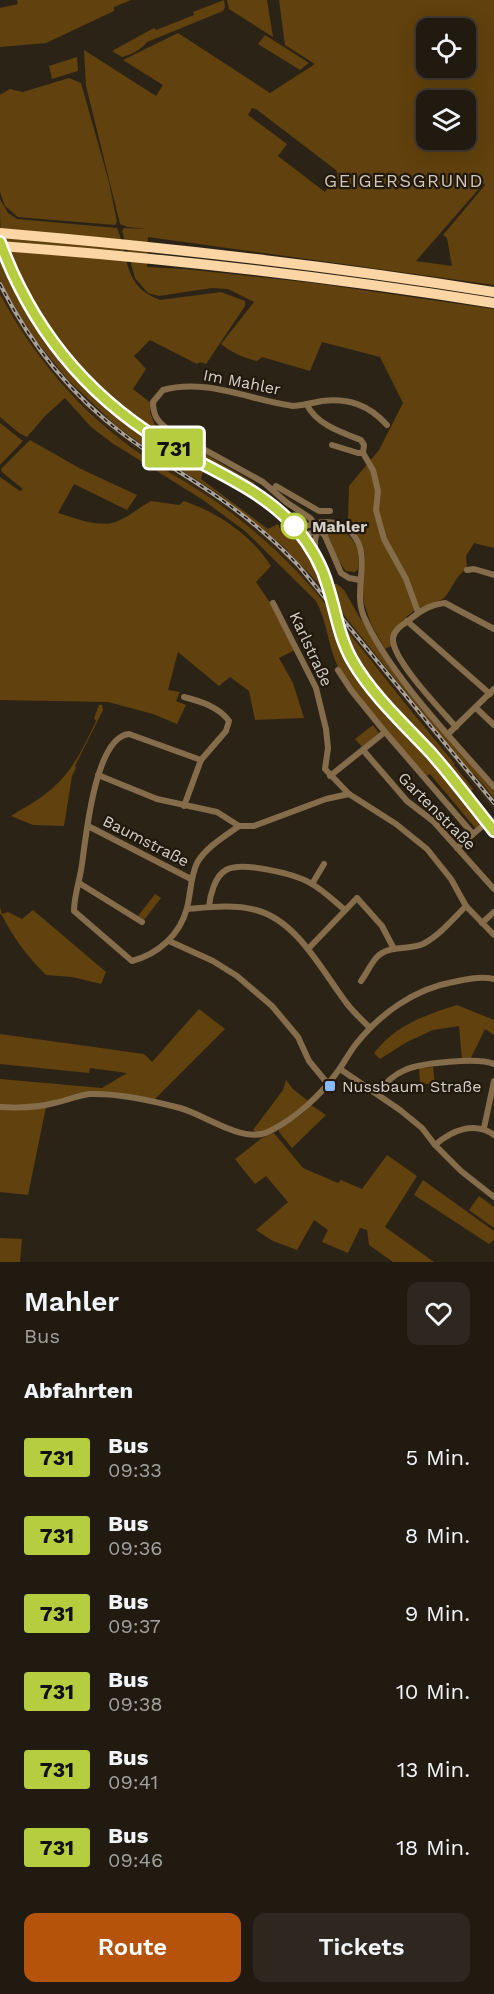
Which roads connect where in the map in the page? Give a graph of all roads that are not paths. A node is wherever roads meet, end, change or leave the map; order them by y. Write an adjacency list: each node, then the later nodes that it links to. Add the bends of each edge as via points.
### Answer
1 (0, 233): 3 (highway, via 159,247)
2 (0, 244): 4 (highway, via 323,278); 12 (main road, via 33,314 60,353 98,394 142,429 258,495)
3 (494, 292)
4 (494, 303)
5 (307, 405): 6 (street, Im Mahler, via 332,400 363,405); 8 (street, via 326,424 362,440); 9 (street, Im Mahler, via 198,386 162,390 153,402 159,423)
6 (387, 425)
7 (332, 445): 8 (street)
8 (363, 453): 20 (street, via 373,470 378,491 376,510 384,539 406,579)
9 (273, 490): 10 (street, Im Mahler, via 276,486 319,511); 18 (street, Im Mahler, via 319,527 341,573)
10 (330, 511)
11 (321, 526): 12 (street); 13 (street); 18 (street, via 335,523 348,530 361,548)
12 (297, 530): 14 (main road)
13 (314, 534): 14 (street); 15 (street)
14 (304, 537): 15 (main road)
15 (315, 555): 38 (main road, via 353,661)
16 (466, 570): 17 (street)
17 (494, 574)
18 (360, 580): 30 (street, via 360,604 370,628 403,678)
19 (273, 603): 34 (street, Karlstraße, via 316,688 326,729 325,769)
20 (418, 612): 21 (street); 22 (street, via 444,603)
21 (407, 621): 24 (street); 28 (street, via 395,632 393,640 398,654)
22 (494, 629)
23 (338, 670): 29 (street)
24 (492, 691): 26 (street)
25 (184, 697): 32 (street, via 217,710 229,721 226,731)
26 (476, 708): 27 (street); 28 (street)
27 (494, 725)
28 (456, 727): 30 (street)
29 (385, 732): 31 (street); 42 (street)
30 (448, 734): 35 (street)
31 (363, 750): 34 (street); 43 (street, Gartenstraße, via 407,801 434,821)
32 (201, 760): 33 (street, via 121,734); 37 (street)
33 (98, 775): 37 (street); 39 (street)
34 (330, 776): 36 (street)
35 (494, 787)
36 (349, 794): 40 (street, via 254,826); 49 (street, via 427,849)
37 (184, 806): 40 (street, via 216,812)
38 (487, 822): 41 (main road); 42 (street)
39 (88, 826): 45 (street, Baumstraße); 46 (street)
40 (239, 826): 45 (street, via 198,861)
41 (494, 831)
42 (472, 834): 43 (street)
43 (457, 848): 48 (street, Gartenstraße)
44 (324, 864): 47 (street)
45 (191, 879): 51 (street)
46 (79, 883): 54 (street); 57 (street, via 74,911 132,961)
47 (312, 884): 50 (street, via 279,873 228,868 218,877); 52 (street)
48 (494, 890)
49 (466, 906): 55 (street); 59 (street, via 429,940 410,948)
50 (209, 907): 51 (street); 58 (street, via 257,910 287,927)
51 (187, 909): 57 (street)
52 (345, 910): 58 (street); 59 (street, via 357,898 382,926)
53 (494, 912): 55 (street)
54 (142, 922)
55 (482, 923): 56 (street)
56 (494, 935)
57 (169, 941): 66 (street, via 237,976 272,1006 298,1037 309,1061)
58 (308, 949): 62 (street)
59 (394, 949): 61 (street, via 378,956)
60 (494, 979): 62 (street, via 478,977 421,992 400,1002)
61 (362, 981)
62 (370, 1028): 64 (street)
63 (494, 1064): 67 (street, via 468,1061 413,1067 395,1076)
64 (340, 1069): 66 (street); 67 (street)
65 (494, 1081): 69 (street)
66 (328, 1084): 68 (street, via 270,1132 258,1135 244,1134 177,1107 103,1094 87,1094 37,1107)
67 (376, 1094): 71 (street, via 422,1128)
68 (0, 1107)
69 (484, 1128): 70 (street); 71 (street, via 456,1131)
70 (494, 1135)
71 (435, 1145): 72 (street)
72 (494, 1197)

